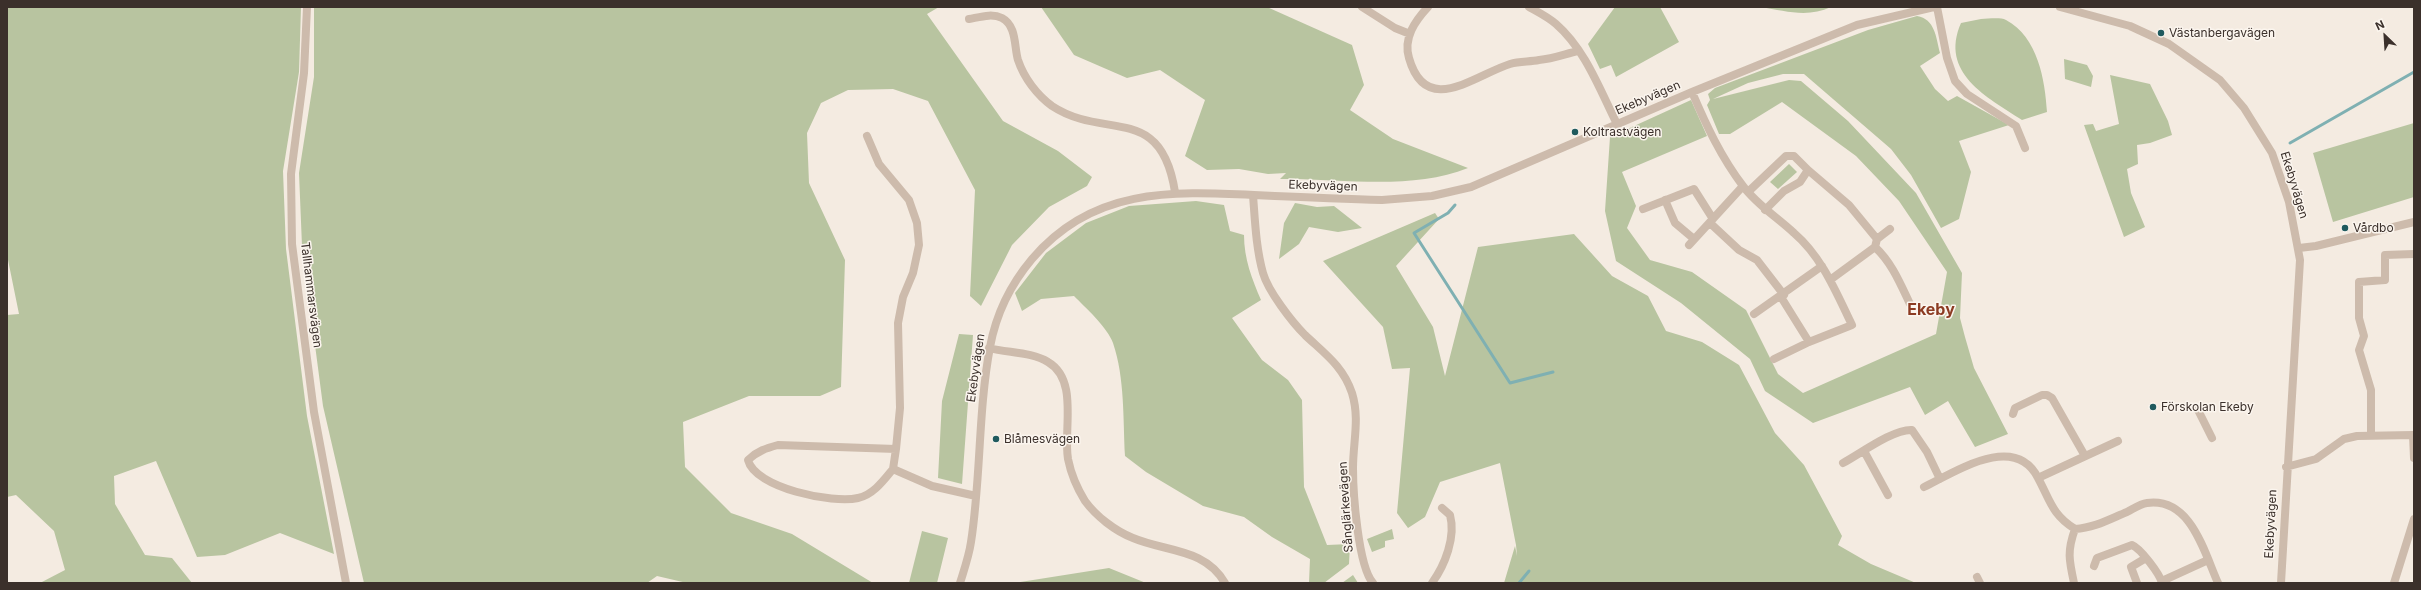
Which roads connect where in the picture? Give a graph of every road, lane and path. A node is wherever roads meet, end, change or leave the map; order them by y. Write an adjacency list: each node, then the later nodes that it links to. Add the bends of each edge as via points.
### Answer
1 (307, 7): 61 (street, Tallhammarsvägen, via 304,73 290,174 292,244 314,412)
2 (1362, 7): 9 (street, via 1395,28)
3 (1428, 7): 9 (street, via 1417,19)
4 (1529, 7): 10 (street, via 1555,23)
5 (1934, 7): 11 (street, Ekebyvägen, via 1857,25)
6 (1937, 7): 14 (street, via 1947,58 1955,81 1967,94 2016,126)
7 (2060, 7): 26 (street, Ekebyvägen, via 2130,26 2169,44 2220,80 2244,108 2272,153 2289,202)
8 (969, 19): 17 (street, via 996,16 1004,19 1010,26 1018,60 1028,80 1052,105 1070,115 1090,121 1124,126 1151,140 1162,150)
9 (1410, 34): 10 (street, via 1409,58 1415,71 1424,83 1439,90 1456,88 1518,62 1551,58)
10 (1578, 51): 12 (street)
11 (1692, 92): 12 (street, Ekebyvägen); 16 (street, via 1728,165)
12 (1617, 124): 18 (street, Ekebyvägen, via 1494,178 1449,192 1388,200)
13 (868, 136): 42 (street, via 879,164 909,200 917,223 919,245 898,323 900,408)
14 (2026, 148)
15 (1808, 170): 16 (street, via 1794,156 1786,156); 21 (street, via 1800,182 1784,191); 25 (street, via 1848,205)
16 (1746, 189): 21 (street); 22 (street)
17 (1174, 192): 18 (street, Ekebyvägen); 34 (street, Ekebyvägen, via 1120,201 1093,212 1056,235 1021,273 1007,295)
18 (1253, 195): 64 (street, Sånglärkevägen, via 1257,242 1266,279 1305,335 1332,358 1352,393 1357,418 1353,468 1356,510 1363,562)
19 (1665, 200): 20 (street); 22 (street, via 1694,189); 22 (street, via 1675,224 1692,242)
20 (1643, 209)
21 (1765, 210): 28 (street, via 1794,233)
22 (1711, 221): 30 (street, via 1739,250 1757,260)
23 (2414, 222): 26 (street)
24 (1890, 229): 25 (street)
25 (1876, 243): 29 (street); 31 (street, via 1896,274)
26 (2299, 248): 47 (street, Ekebyvägen)
27 (2414, 254): 38 (street, via 2385,255 2385,280 2359,282 2359,318 2364,336 2359,350 2371,390)
28 (1822, 266): 29 (street); 30 (street)
29 (1830, 280): 33 (street, via 1852,325)
30 (1782, 296): 32 (street, via 1776,297); 33 (street)
31 (1910, 304)
32 (1754, 314)
33 (1809, 342): 35 (street)
34 (989, 348): 53 (street, Ekebyvägen); 63 (street, via 1040,358 1052,365 1060,374 1066,390 1066,438 1072,477 1096,513 1120,532 1133,538 1192,554 1215,569)
35 (1774, 359)
36 (2198, 410): 40 (street)
37 (2013, 414): 44 (street, via 2014,408 2042,394 2048,395)
38 (2370, 435): 39 (street); 47 (street, via 2344,440 2316,459)
39 (2413, 435): 45 (street)
40 (2212, 438)
41 (2118, 441): 44 (street)
42 (896, 449): 48 (street); 48 (street, via 778,445 763,449 748,460 755,473 777,485 811,496 845,500 860,498 872,491)
43 (1864, 451): 46 (street); 50 (street, via 1906,430 1912,430 1927,452); 52 (street)
44 (2085, 456): 49 (street)
45 (2414, 458)
46 (1843, 463)
47 (2286, 467): 69 (street, Ekebyvägen)
48 (894, 469): 53 (street, via 932,486)
49 (2038, 478): 50 (street, via 2025,462 2012,456 1993,456); 56 (street, via 2057,516)
50 (1940, 479): 51 (street)
51 (1924, 487)
52 (1888, 494)
53 (976, 496): 62 (street, Ekebyvägen, via 971,543)
54 (1442, 508): 65 (street, via 1450,515 1452,536 1441,568)
55 (2414, 520): 70 (street)
56 (2075, 529): 58 (street, via 2099,524 2146,503 2161,503 2173,506 2188,520); 66 (street, via 2068,557)
57 (2146, 558): 59 (street, via 2136,546 2128,545 2097,558); 60 (street); 67 (street, via 2131,567)
58 (2208, 560): 60 (street); 68 (street)
59 (2094, 566)
60 (2162, 582)
61 (346, 583)
62 (960, 583)
63 (1225, 583)
64 (1373, 583)
65 (1432, 583)
66 (2074, 583)
67 (2137, 583)
68 (2218, 583)
69 (2281, 583)
70 (2394, 583)

